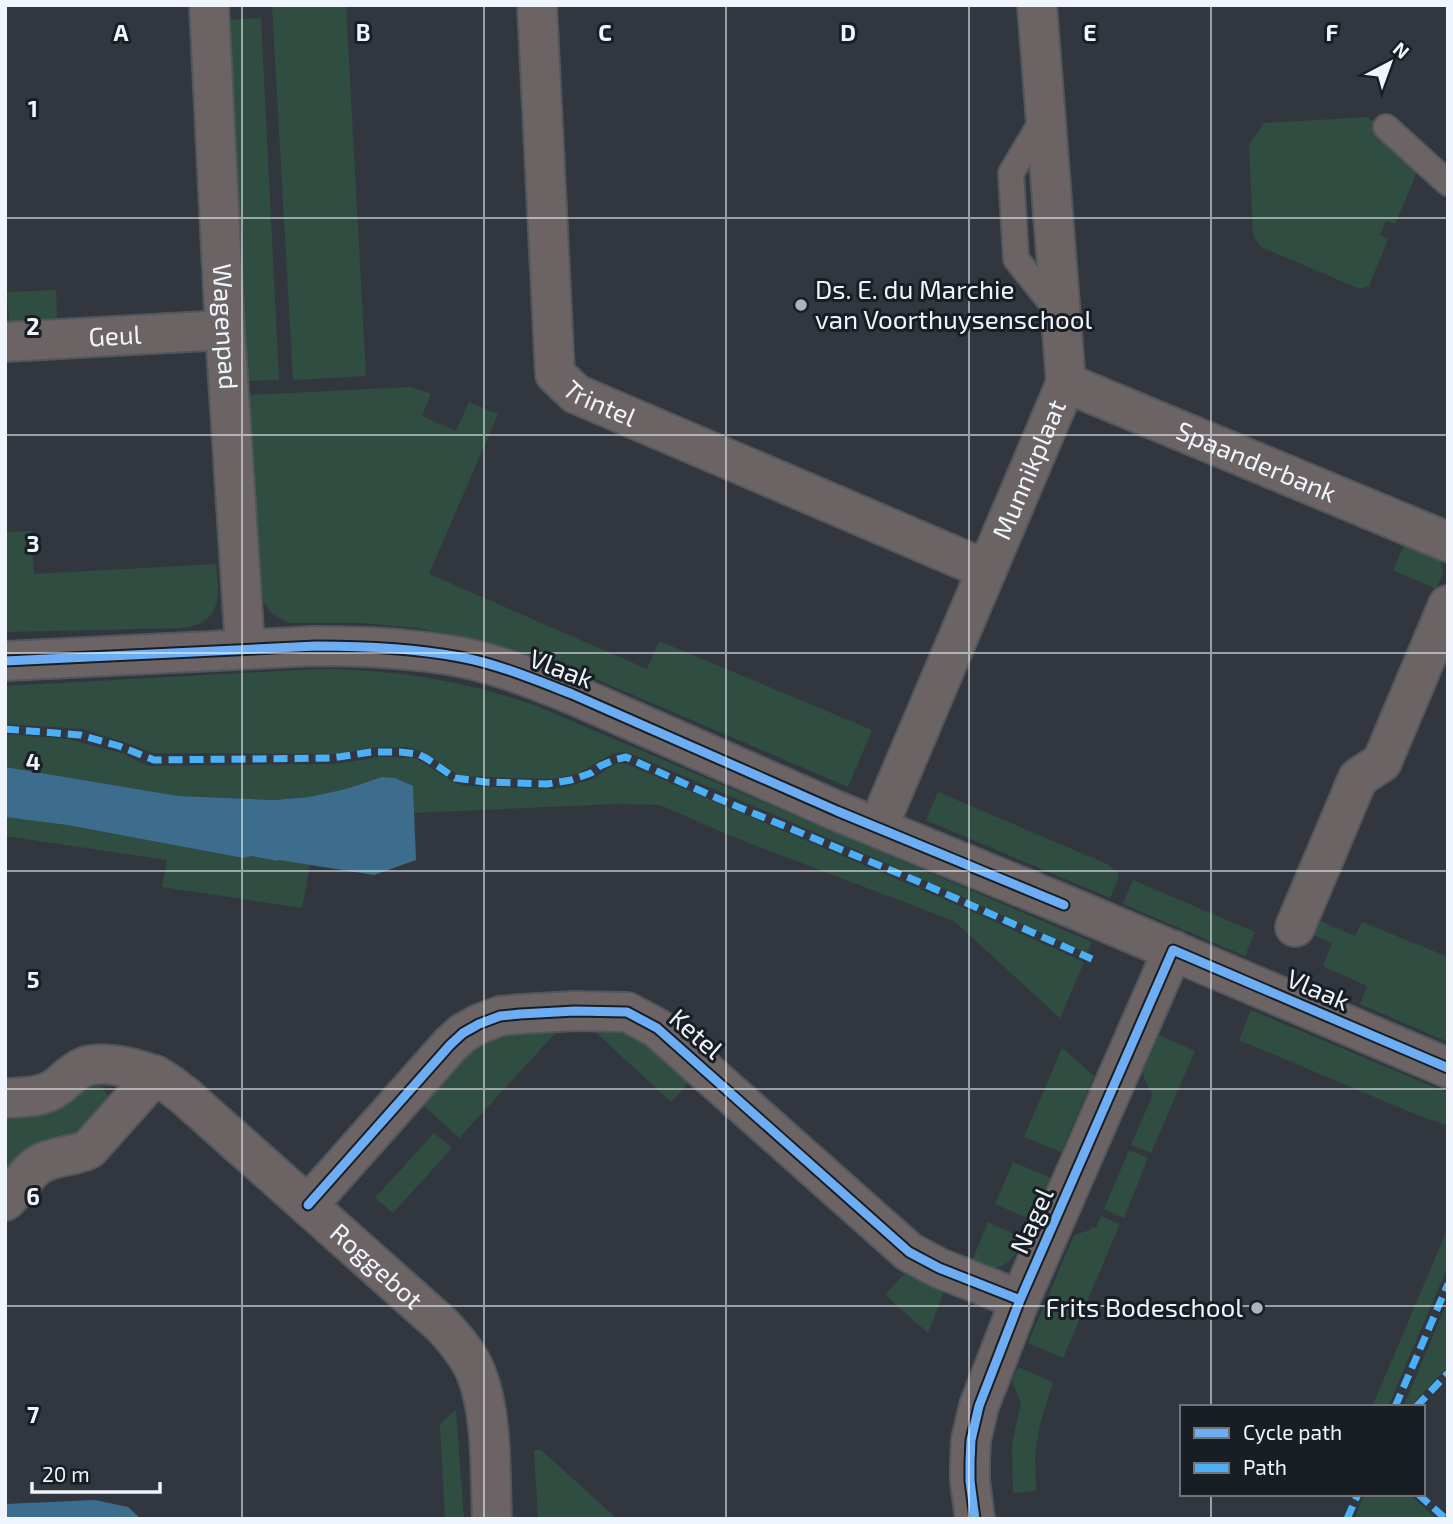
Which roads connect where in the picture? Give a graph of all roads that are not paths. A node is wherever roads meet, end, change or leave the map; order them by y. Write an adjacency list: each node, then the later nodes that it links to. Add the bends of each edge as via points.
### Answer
1 (209, 5): 6 (street, Wagenpad)
2 (537, 5): 10 (street, Trintel, via 555,374 576,394)
3 (1037, 5): 8 (street, Munnikplaat)
4 (1386, 127): 5 (lane)
5 (1448, 183)
6 (225, 330): 7 (street, Geul); 12 (street, Wagenpad)
7 (5, 342)
8 (1066, 383): 9 (street, Spaanderbank); 10 (street, Munnikplaat)
9 (1448, 542)
10 (987, 570): 14 (street, Munnikplaat)
11 (1448, 605): 15 (street, via 1382,762 1358,778)
12 (245, 648): 13 (street, Vlaak); 14 (street, Vlaak, via 365,646 461,657 572,694)
13 (5, 661)
14 (877, 827): 16 (street, Vlaak)
15 (1295, 927)
16 (1173, 950): 17 (street, Vlaak); 22 (street, Nagel)
17 (1448, 1068)
18 (155, 1075): 19 (street, Roggebot, via 92,1065 77,1070 43,1095); 20 (street, via 89,1149 39,1164); 21 (street, Roggebot)
19 (5, 1098)
20 (5, 1200)
21 (308, 1205): 22 (street, Ketel, via 471,1027 520,1014 628,1012 657,1028 909,1252); 23 (street, Roggebot, via 442,1325 466,1355 486,1404)
22 (1020, 1300): 24 (street, Nagel, via 974,1422 970,1481)
23 (492, 1519)
24 (975, 1519)

